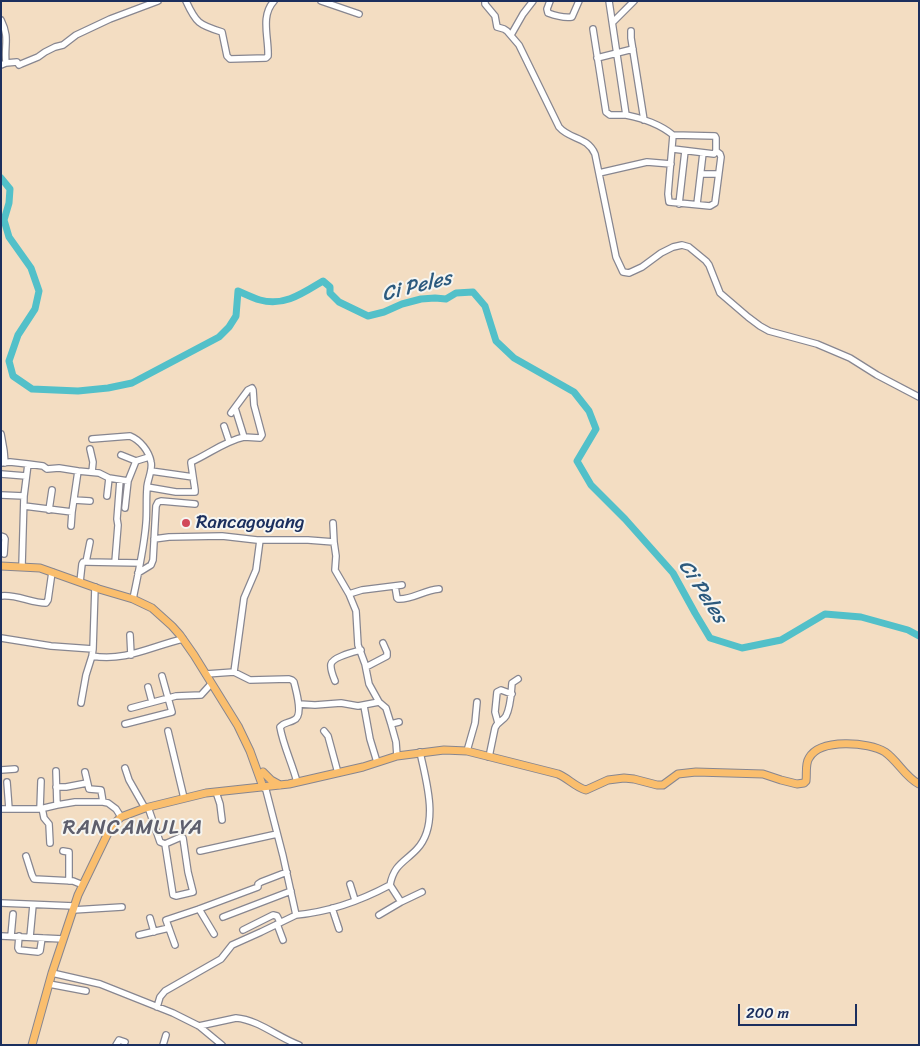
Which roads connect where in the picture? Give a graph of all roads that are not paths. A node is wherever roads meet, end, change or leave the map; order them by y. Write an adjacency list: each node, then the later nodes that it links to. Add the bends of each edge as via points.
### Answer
1 (158, 1): 20 (street, via 110,19 20,65 17,62)
2 (186, 1): 3 (street, via 198,22 222,32 226,56 230,60 268,56 266,24 268,10)
3 (274, 1)
4 (321, 1): 11 (street)
5 (485, 1): 16 (street, via 495,16 497,28)
6 (533, 1): 16 (street)
7 (550, 1): 8 (street, via 548,13 570,17)
8 (579, 1)
9 (609, 1): 13 (street)
10 (634, 1): 13 (street)
11 (360, 14)
12 (1, 20): 20 (street, via 7,36)
13 (613, 22): 18 (street)
14 (593, 28): 19 (street)
15 (631, 31): 17 (street)
16 (511, 35): 29 (street, via 525,56 559,127 589,144)
17 (633, 49): 18 (street); 22 (street)
18 (617, 53): 19 (street); 21 (street)
19 (597, 58): 21 (street, via 607,114)
20 (4, 64)
21 (626, 114): 22 (street)
22 (644, 120): 23 (street)
23 (674, 135): 24 (street); 26 (street, via 715,136)
24 (673, 149): 25 (street); 28 (street)
25 (685, 151): 27 (street); 32 (street)
26 (716, 152): 27 (street); 31 (street, via 721,157)
27 (703, 153): 30 (street)
28 (671, 164): 29 (street, via 647,162); 32 (street, via 668,198 669,202)
29 (599, 173): 34 (street, via 616,257 623,272 642,267 673,247 689,247 709,265 720,292 760,326 850,358)
30 (701, 174): 31 (street); 33 (street)
31 (718, 174): 33 (street, via 715,203 710,206)
32 (679, 204): 33 (street)
33 (697, 204)
34 (919, 396)
35 (236, 408): 36 (street); 39 (street); 39 (street, via 252,388 262,435 260,438)
36 (231, 414)
37 (224, 426): 41 (street)
38 (1, 434): 46 (street)
39 (244, 437): 41 (street)
40 (92, 438): 44 (street, via 130,436 140,442)
41 (229, 441): 53 (street, via 191,462)
42 (90, 449): 50 (street)
43 (121, 455): 45 (street)
44 (149, 457): 45 (street); 49 (street)
45 (136, 461): 56 (street)
46 (3, 463): 47 (street)
47 (28, 464): 48 (street); 52 (street)
48 (78, 471): 50 (street); 62 (street)
49 (151, 471): 53 (street); 57 (street)
50 (92, 472): 54 (street)
51 (1, 474): 52 (street)
52 (26, 476): 60 (street)
53 (193, 477): 57 (street, via 193,493)
54 (109, 478): 55 (street); 61 (street)
55 (120, 480): 56 (street); 78 (street)
56 (128, 480): 66 (street)
57 (147, 488): 79 (street)
58 (52, 490): 67 (street)
59 (1, 495): 60 (street)
60 (24, 496): 65 (street)
61 (107, 496)
62 (74, 500): 63 (street); 68 (street)
63 (90, 501)
64 (195, 504): 72 (street, via 158,502)
65 (24, 506): 67 (street); 81 (street)
66 (125, 508)
67 (49, 510): 68 (street)
68 (72, 512): 70 (street)
69 (332, 523): 75 (street)
70 (71, 526)
71 (1, 536): 76 (street, via 5,539)
72 (154, 539): 73 (street, via 222,536); 83 (street, via 152,563)
73 (260, 540): 75 (street); 98 (street, via 256,570 244,598)
74 (90, 542): 77 (street)
75 (334, 542): 87 (street, via 336,570)
76 (4, 554)
77 (86, 562): 78 (street); 84 (street, via 82,564)
78 (115, 562): 79 (street)
79 (140, 563): 83 (street)
80 (1, 566): 81 (main road)
81 (22, 566): 82 (main road)
82 (52, 572): 84 (main road); 88 (street, via 46,603)
83 (138, 573): 89 (street)
84 (80, 582): 85 (main road)
85 (95, 587): 89 (main road); 95 (street)
86 (439, 589): 87 (street, via 408,599 398,599 399,586)
87 (349, 594): 94 (street, via 356,611)
88 (1, 596)
89 (133, 599): 92 (main road, via 152,608)
90 (130, 635): 96 (street)
91 (1, 638): 95 (street)
92 (183, 640): 96 (street); 99 (main road)
93 (383, 643): 97 (street, via 387,656)
94 (360, 650): 97 (street); 102 (street, via 333,661 331,667)
95 (93, 652): 96 (street, via 111,658); 110 (street)
96 (131, 655)
97 (366, 667): 108 (street, via 369,684)
98 (234, 672): 99 (street); 111 (street, via 250,680 292,680)
99 (206, 674): 103 (main road)
100 (162, 676): 106 (street)
101 (518, 679): 105 (street, via 512,683)
102 (335, 681)
103 (211, 684): 106 (street, via 201,695); 130 (main road, via 238,726)
104 (148, 687): 107 (street)
105 (512, 694): 115 (street, via 505,718); 115 (street, via 501,690 497,692 495,712)
106 (168, 698): 107 (street); 116 (street, via 172,712)
107 (152, 702): 113 (street)
108 (379, 702): 112 (street); 117 (street, via 386,708)
109 (477, 702): 120 (street)
110 (81, 703)
111 (299, 704): 112 (street); 134 (street, via 297,718 280,726)
112 (364, 706): 124 (street)
113 (131, 708)
114 (399, 722): 117 (street)
115 (498, 723): 123 (street)
116 (125, 724)
117 (392, 724): 122 (street)
118 (168, 731): 142 (street)
119 (324, 731): 131 (street)
120 (468, 751): 121 (main road); 123 (main road)
121 (420, 752): 122 (main road); 161 (street, via 430,800 430,822 420,846 393,873)
122 (396, 756): 124 (main road)
123 (489, 757): 136 (main road, via 562,775 586,790 608,780 624,778 663,786 678,774 696,772 763,774 799,784 806,782 808,759 816,752 832,745 865,745 892,757)
124 (377, 762): 131 (main road)
125 (125, 768): 146 (street)
126 (15, 769): 127 (street)
127 (1, 770)
128 (56, 771): 138 (street)
129 (85, 772): 135 (street)
130 (260, 772): 137 (main road); 139 (main road); 140 (main road)
131 (338, 773): 134 (main road)
132 (41, 781): 145 (street)
133 (7, 782): 148 (street)
134 (297, 782): 137 (main road)
135 (87, 784): 138 (street); 143 (street, via 88,789 101,790)
136 (919, 784)
137 (280, 785): 140 (main road)
138 (56, 787): 144 (street)
139 (250, 788): 140 (main road); 141 (main road)
140 (265, 788): 151 (street)
141 (216, 792): 142 (main road); 150 (street)
142 (184, 798): 146 (main road)
143 (102, 802): 144 (street); 149 (street, via 116,808)
144 (57, 804): 145 (street)
145 (41, 808): 148 (street); 152 (street, via 49,824)
146 (147, 808): 149 (main road); 153 (street, via 160,842)
147 (1, 809): 148 (street)
148 (9, 809)
149 (121, 817): 160 (main road, via 108,833)
150 (222, 820)
151 (277, 834): 155 (street); 157 (street)
152 (50, 842)
153 (166, 844): 153 (street, via 173,895 193,892 183,838)
154 (63, 851): 158 (street, via 69,852)
155 (200, 851)
156 (26, 856): 158 (street, via 34,879)
157 (287, 872): 162 (street); 171 (street, via 261,882 258,887)
158 (69, 881): 160 (street)
159 (350, 884): 164 (street)
160 (83, 885): 169 (main road)
161 (390, 885): 164 (street); 165 (street)
162 (291, 891): 173 (street); 175 (street)
163 (422, 892): 165 (street)
164 (355, 900): 170 (street)
165 (402, 902): 174 (street)
166 (1, 903): 167 (street)
167 (32, 905): 169 (street); 187 (street)
168 (122, 907): 169 (street)
169 (73, 908): 189 (main road)
170 (332, 908): 173 (street); 179 (street)
171 (199, 909): 178 (street, via 166,920); 182 (street)
172 (13, 914): 185 (street)
173 (296, 914): 177 (street)
174 (379, 915)
175 (224, 917)
176 (150, 918): 181 (street)
177 (278, 923): 180 (street, via 277,916 273,915); 190 (street); 195 (street, via 232,945 221,959 165,991)
178 (169, 928): 181 (street); 191 (street)
179 (339, 929)
180 (243, 930)
181 (154, 932): 183 (street)
182 (214, 934)
183 (139, 935)
184 (1, 936): 185 (street)
185 (11, 936): 186 (street)
186 (19, 936): 187 (street); 188 (street, via 19,950 38,952)
187 (30, 937): 188 (street)
188 (42, 938): 189 (street)
189 (63, 939): 192 (main road)
190 (283, 940)
191 (175, 945)
192 (52, 973): 193 (main road); 195 (street, via 100,984)
193 (49, 984): 194 (street); 199 (main road)
194 (86, 991)
195 (157, 1007): 196 (street)
196 (199, 1026): 202 (street); 203 (street, via 242,1019 264,1026)
197 (166, 1035): 201 (street)
198 (125, 1042): 200 (street, via 119,1040)
199 (32, 1045)
200 (116, 1045)
201 (163, 1045)
202 (222, 1045)
203 (299, 1045)

